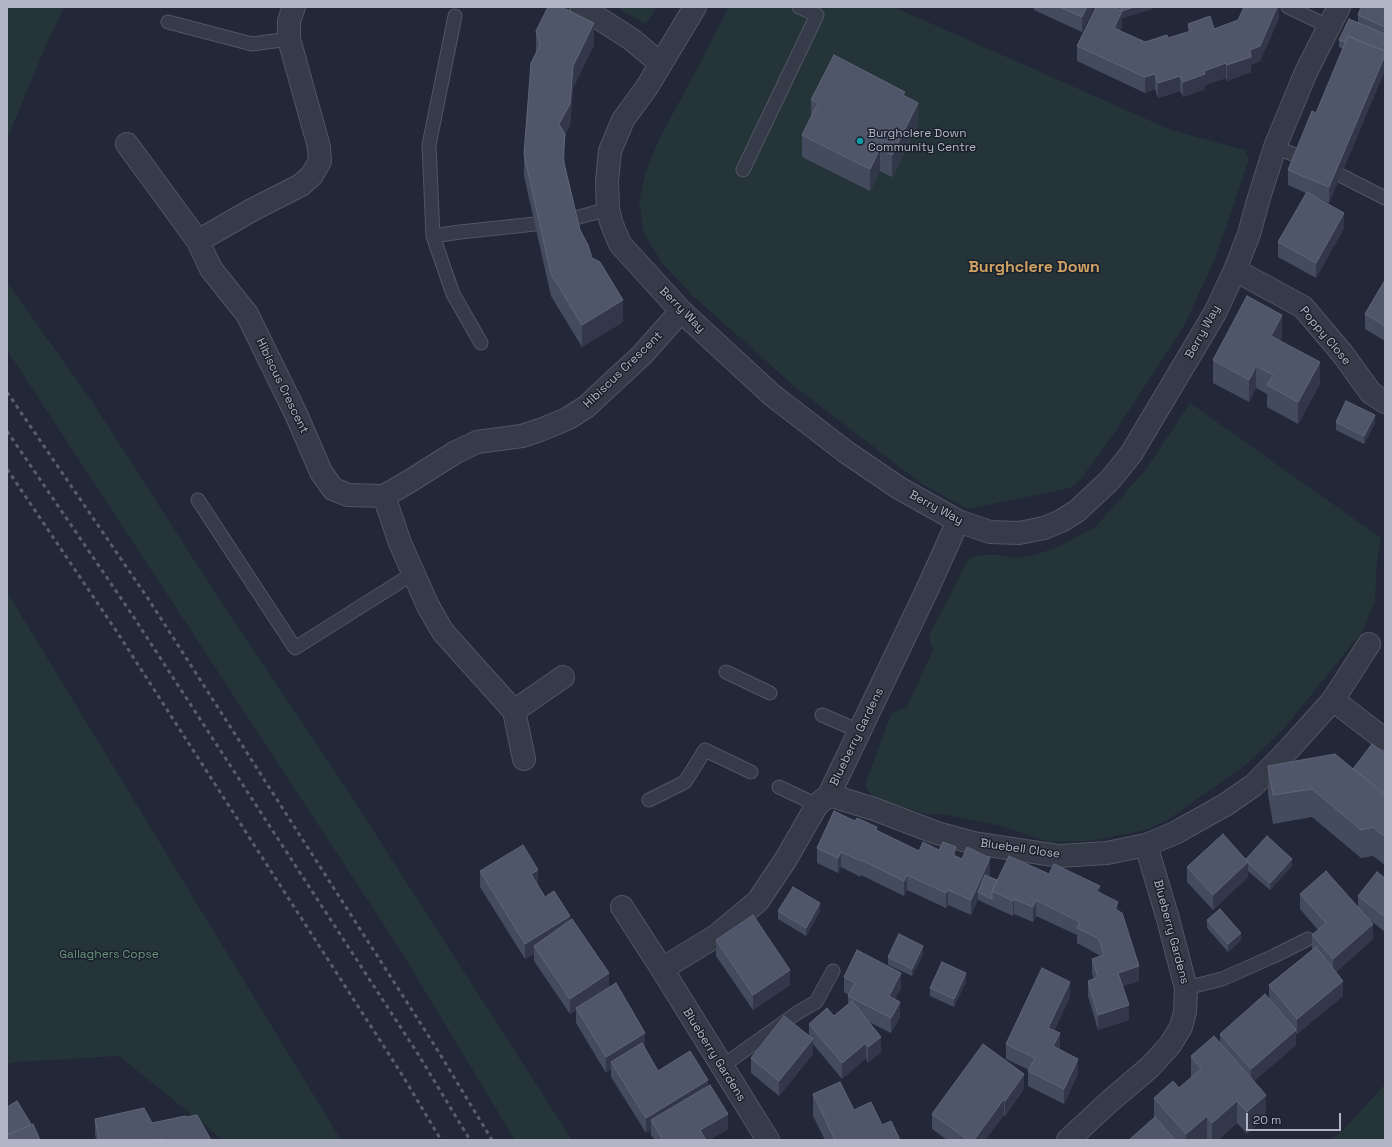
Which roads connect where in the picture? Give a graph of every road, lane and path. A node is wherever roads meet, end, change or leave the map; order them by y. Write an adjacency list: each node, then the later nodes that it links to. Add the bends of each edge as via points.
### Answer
1 (294, 7): 10 (street, via 289,21)
2 (581, 7): 11 (street, via 631,39)
3 (695, 7): 11 (street, Berry Way)
4 (800, 7): 15 (lane, via 817,15)
5 (1288, 7): 9 (lane)
6 (1339, 7): 9 (street, Berry Way)
7 (455, 16): 21 (lane, via 429,145)
8 (168, 22): 10 (lane, via 252,44)
9 (1330, 26): 13 (street, Berry Way, via 1306,72)
10 (289, 39): 22 (street, via 319,146 320,160 312,175 301,185)
11 (661, 64): 18 (street, Berry Way, via 623,120 610,150)
12 (127, 144): 22 (street, Hibiscus Crescent)
13 (1275, 147): 14 (lane); 23 (street, Berry Way, via 1249,234)
14 (1300, 157)
15 (743, 170)
16 (1340, 175): 17 (lane)
17 (1385, 198)
18 (608, 209): 19 (lane); 24 (street, Berry Way, via 620,244)
19 (572, 219)
20 (535, 224): 21 (lane)
21 (433, 236): 25 (lane, via 453,294)
22 (198, 241): 27 (street, Hibiscus Crescent, via 211,269 247,314 321,472 333,489 348,495)
23 (1235, 270): 26 (street, Poppy Close, via 1303,307 1342,353 1371,394); 29 (street, Berry Way, via 1212,319 1131,454 1110,480 1077,512 1044,528 1019,533 990,532)
24 (681, 311): 27 (street, Hibiscus Crescent, via 642,355 586,407 567,419 522,436 477,442); 29 (street, Berry Way, via 772,395 846,452 899,488)
25 (481, 343)
26 (1385, 402)
27 (384, 496): 30 (street, via 400,543)
28 (198, 500): 30 (lane, via 295,648)
29 (958, 521): 38 (street, Blueberry Gardens, via 928,590)
30 (414, 573): 36 (street, via 443,632)
31 (1369, 644): 35 (street, Bluebell Close)
32 (726, 672): 34 (lane)
33 (563, 677): 36 (street)
34 (770, 693)
35 (1334, 700): 39 (street); 45 (street, Bluebell Close, via 1254,785 1225,805 1175,833)
36 (514, 711): 40 (street)
37 (822, 715): 38 (lane)
38 (859, 731): 44 (street, Blueberry Gardens)
39 (1384, 739)
40 (524, 759)
41 (751, 772): 43 (lane, via 705,750 685,782)
42 (779, 787): 44 (lane)
43 (649, 800)
44 (823, 800): 45 (street, Bluebell Close, via 874,809 937,833 974,843 1059,856 1107,853); 48 (street, Blueberry Gardens, via 758,902 716,936)
45 (1146, 845): 50 (street, Blueberry Gardens)
46 (622, 907): 48 (street, Blueberry Gardens)
47 (1308, 939): 50 (lane, via 1222,979)
48 (662, 969): 51 (street, Blueberry Gardens)
49 (833, 971): 51 (lane, via 816,1002)
50 (1186, 988): 53 (street, Blueberry Gardens, via 1185,1012 1181,1027 1170,1045 1150,1067)
51 (721, 1067): 52 (street, Blueberry Gardens)
52 (768, 1140)
53 (1068, 1140)

